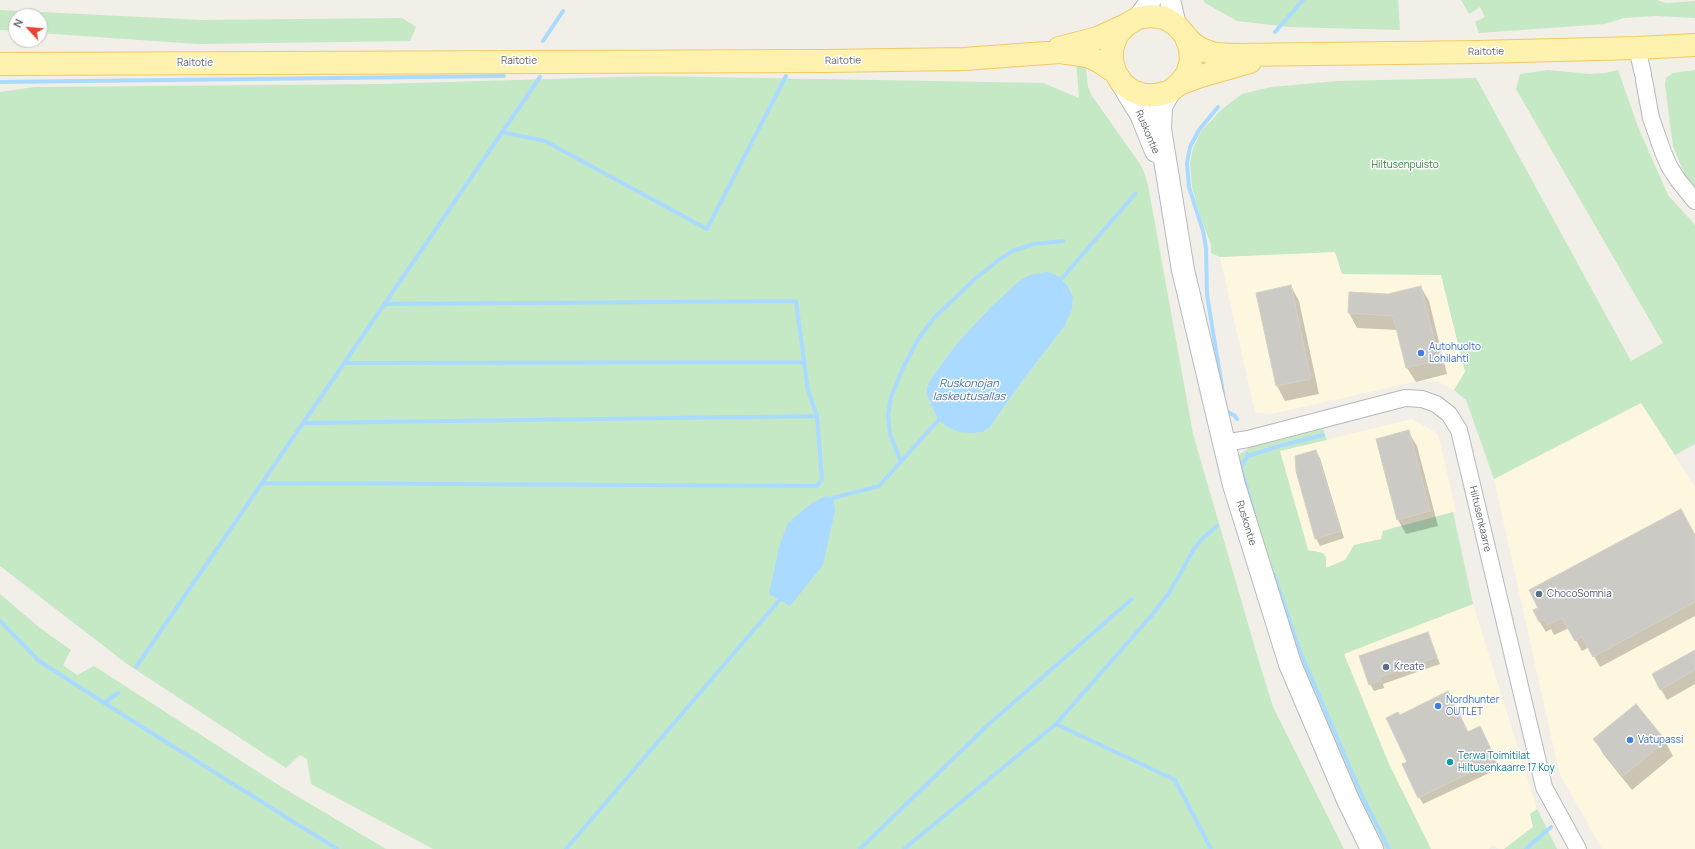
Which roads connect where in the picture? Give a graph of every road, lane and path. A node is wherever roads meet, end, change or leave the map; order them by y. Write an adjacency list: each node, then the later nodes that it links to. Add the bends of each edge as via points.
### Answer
1 (1151, 0): 3 (street)
2 (1170, 0): 4 (street)
3 (1132, 22): 4 (main road, via 1151,16 1165,18); 7 (main road, Raitotie, via 1098,38); 10 (main road, via 1117,35 1112,48 1112,60)
4 (1181, 30): 8 (main road, Raitotie, via 1193,44 1214,54); 11 (main road, via 1190,48 1191,61 1186,74)
5 (1695, 45): 6 (main road, Raitotie)
6 (1637, 48): 8 (main road, Raitotie); 13 (street, via 1651,118 1663,152 1669,166)
7 (1038, 54): 9 (main road, Raitotie, via 964,59 822,61); 10 (main road, Raitotie, via 1060,52 1088,56 1100,62)
8 (1278, 54): 11 (main road, Raitotie, via 1226,68)
9 (0, 64)
10 (1118, 78): 11 (main road, via 1132,91 1144,95 1156,95); 12 (main road, Ruskontie, via 1141,114)
11 (1174, 88): 12 (main road, Ruskontie, via 1161,106 1160,129)
12 (1168, 182): 14 (main road, Ruskontie, via 1183,270)
13 (1695, 201)
14 (1224, 443): 15 (main road, Ruskontie, via 1234,485 1290,664 1348,800); 16 (street, Hiltusenkaarre, via 1405,398 1422,399 1436,404 1448,414 1458,430 1544,787)
15 (1372, 849)
16 (1578, 849)

